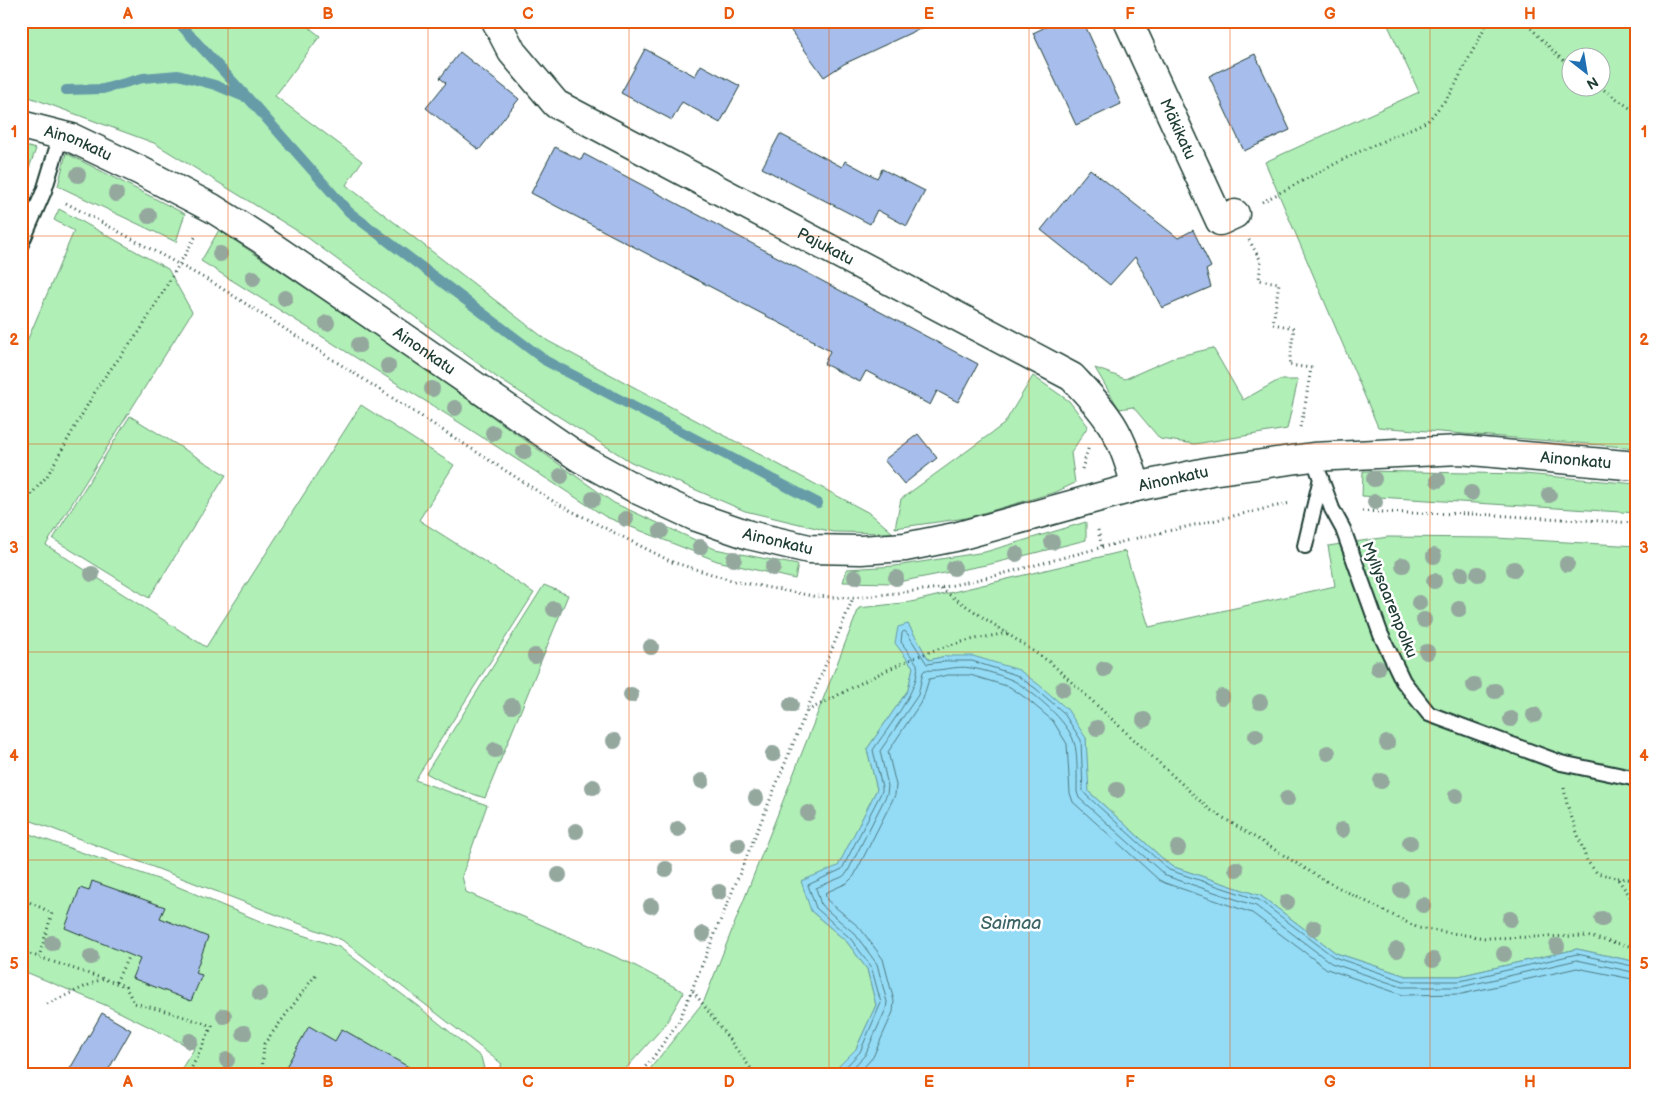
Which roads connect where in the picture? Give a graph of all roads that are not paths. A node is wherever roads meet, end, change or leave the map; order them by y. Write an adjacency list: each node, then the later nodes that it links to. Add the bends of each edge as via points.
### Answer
1 (496, 21): 9 (street, Pajukatu, via 512,52 556,104 1072,377 1109,420 1130,462)
2 (1128, 21): 5 (street, Mäkikatu, via 1220,221)
3 (21, 124): 4 (street, Ainonkatu)
4 (61, 135): 6 (lane, via 44,191); 9 (street, Ainonkatu, via 212,208 580,458 694,516 748,535 809,549 861,550 905,546 956,537)
5 (1235, 214)
6 (21, 244)
7 (1637, 466): 8 (street, Ainonkatu, via 1460,450)
8 (1317, 468): 9 (street, Ainonkatu, via 1211,471); 10 (lane, via 1315,502); 11 (lane, Myllysaarenpolku, via 1332,510 1343,529 1380,636 1403,681 1429,714 1561,763)
9 (1136, 487)
10 (1305, 546)
11 (1637, 779)

